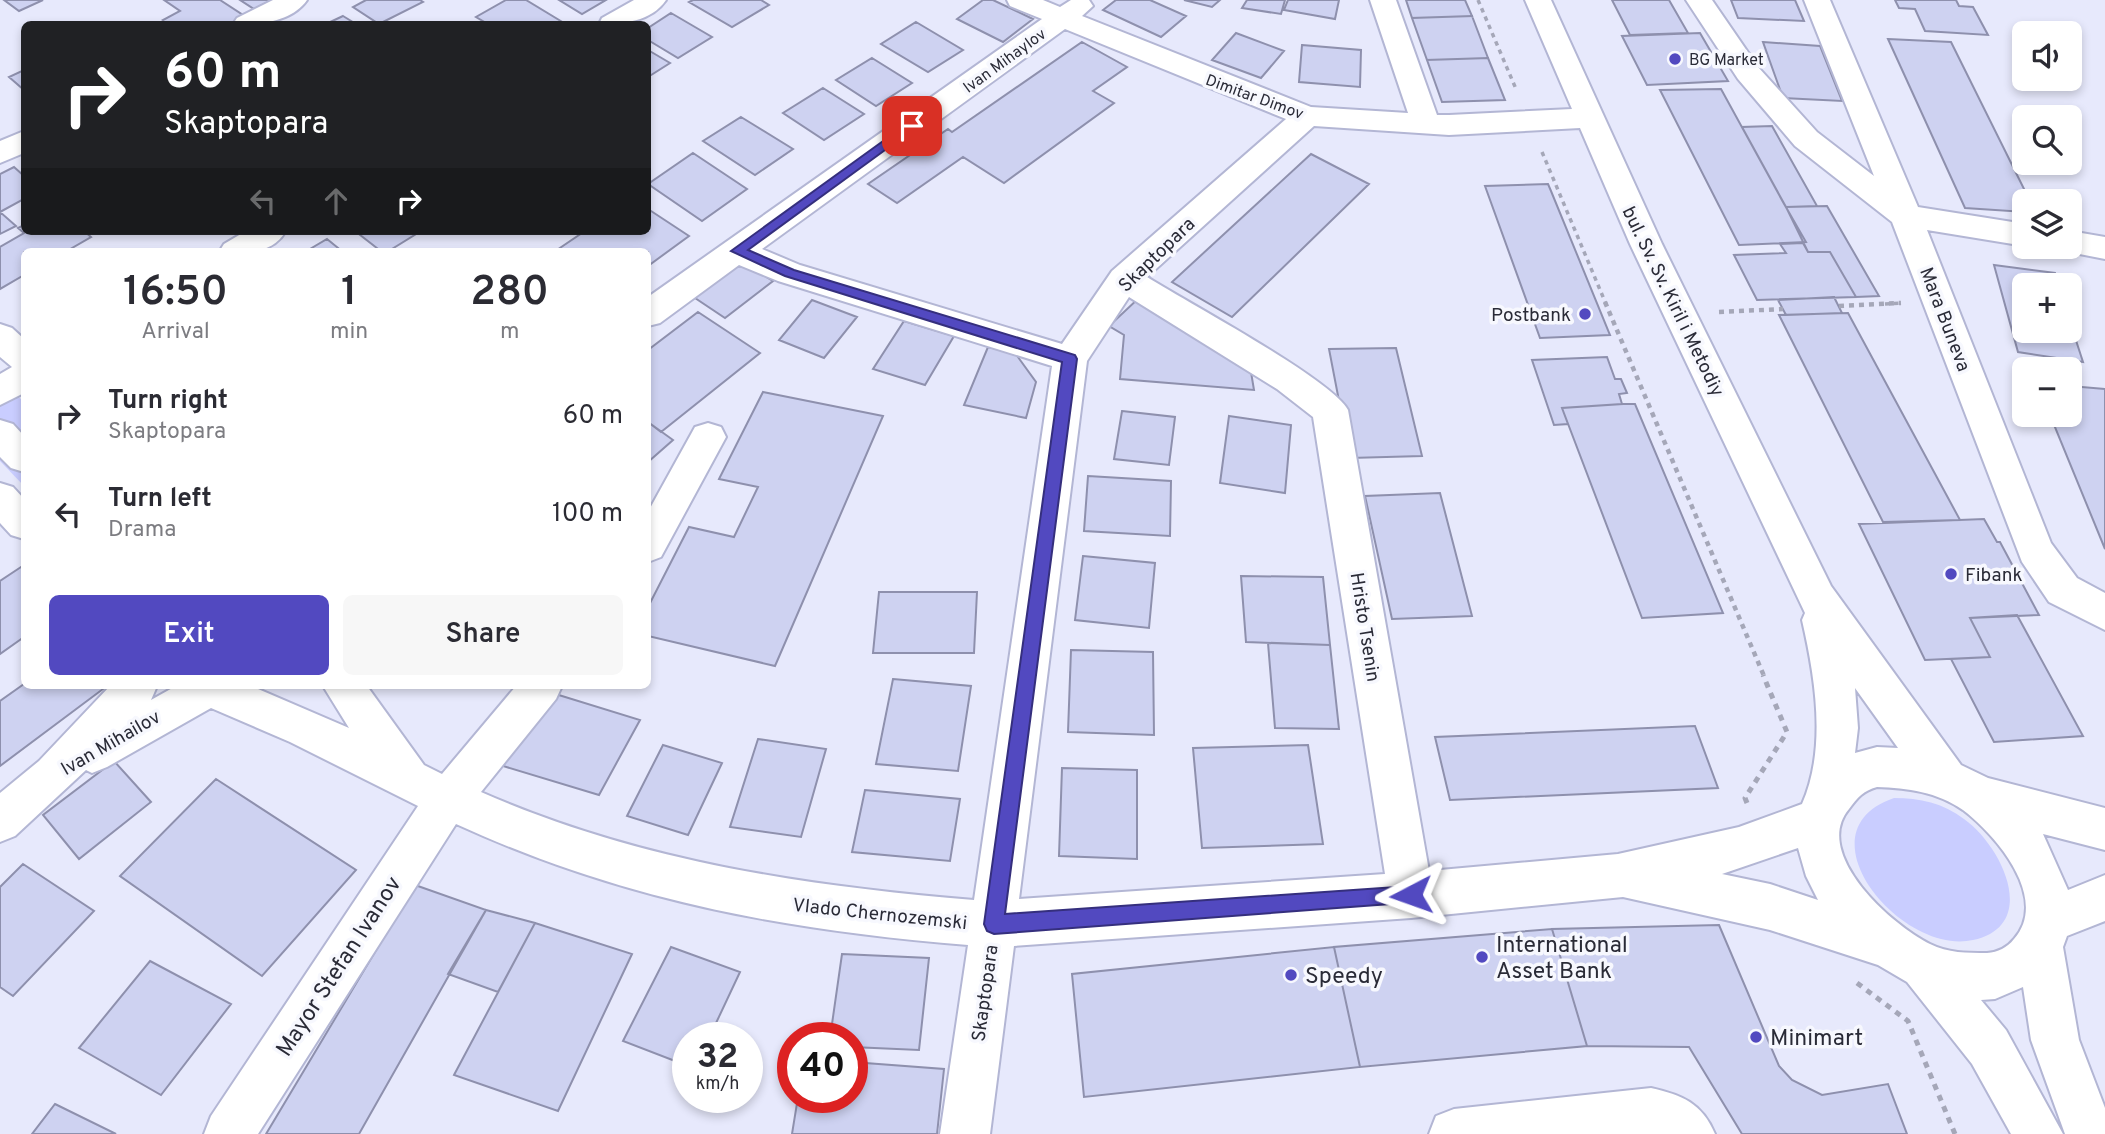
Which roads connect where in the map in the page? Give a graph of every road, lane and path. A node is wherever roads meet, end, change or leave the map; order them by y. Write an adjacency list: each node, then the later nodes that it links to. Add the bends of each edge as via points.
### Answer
1 (294, 0): 10 (street)
2 (653, 0): 11 (street)
3 (1020, 0): 9 (street, Dimitar Dimov)
4 (1383, 0): 15 (street)
5 (1478, 0): 14 (path)
6 (1538, 0): 13 (street, bul. Sv. Sv. Kiril i Metodiy)
7 (1699, 0): 18 (street, via 1748,73 1805,139)
8 (1817, 0): 18 (street, Mara Buneva)
9 (1076, 8): 12 (street, Dimitar Dimov, via 1198,75); 24 (street, Ivan Mihaylov)
10 (253, 21)
11 (617, 21)
12 (1307, 116): 15 (street, Dimitar Dimov); 25 (street, Skaptopara)
13 (1588, 118): 14 (street, Dimitar Dimov); 30 (street, bul. Sv. Sv. Kiril i Metodiy)
14 (1529, 121): 15 (street, Dimitar Dimov); 52 (path, via 1787,732 1745,798)
15 (1426, 124)
16 (21, 142): 17 (street)
17 (0, 153)
18 (1906, 215): 19 (street); 26 (street, Mara Buneva)
19 (2012, 233)
20 (263, 235): 22 (street)
21 (2082, 244): 23 (street)
22 (242, 248)
23 (2105, 248)
24 (737, 251): 29 (street, Ivan Mihaylov); 33 (street, via 789,273)
25 (1124, 279): 33 (street, Skaptopara); 56 (street, Hristo Tsenin, via 1330,410)
26 (1939, 302): 27 (path); 43 (street, Mara Buneva, via 2035,551 2063,590)
27 (1839, 306)
28 (1783, 309): 30 (path)
29 (651, 312)
30 (1679, 314): 42 (street, bul. Sv. Sv. Kiril i Metodiy)
31 (0, 337): 32 (street)
32 (21, 355)
33 (1070, 359): 58 (street, Skaptopara)
34 (21, 378): 35 (street)
35 (0, 392)
36 (0, 434): 38 (street)
37 (708, 437): 41 (street)
38 (21, 455)
39 (0, 498): 40 (street)
40 (21, 521)
41 (651, 541)
42 (1817, 597): 49 (street, bul. Sv. Sv. Kiril i Metodiy, via 1869,675); 51 (street, bul. Sv. Sv. Kiril i Metodiy, via 1833,667 1837,728)
43 (2105, 613)
44 (134, 689): 48 (street, Ivan Mihailov)
45 (346, 689): 50 (street)
46 (539, 689): 50 (street, Mayor Stefan Ivanov)
47 (208, 691): 48 (street, Ivan Mihailov, via 153,717); 50 (street, Vlado Chernozemski, via 274,713)
48 (54, 775): 53 (street)
49 (1963, 787): 51 (street, via 1910,767 1877,767 1849,775); 54 (street); 59 (street, via 2009,823 2033,854 2046,887)
50 (430, 791): 58 (street, Vlado Chernozemski, via 545,841 635,872 739,897); 62 (street, Mayor Stefan Ivanov)
51 (1824, 806): 55 (street, Vlado Chernozemski, via 1739,849); 60 (street, via 1819,850 1831,884 1854,918)
52 (1749, 810)
53 (0, 821)
54 (2105, 829)
55 (1618, 876): 56 (street, Vlado Chernozemski); 60 (street, Vlado Chernozemski, via 1770,907)
56 (1411, 895): 58 (street, Vlado Chernozemski)
57 (2105, 898): 59 (street)
58 (994, 924): 63 (street, Skaptopara)
59 (2045, 933): 60 (street, via 2021,966 1993,977 1959,977); 68 (street, via 2055,1040)
60 (1905, 957): 67 (street, via 1989,1047)
61 (1853, 981): 66 (path, via 1908,1021)
62 (229, 1134)
63 (965, 1134)
64 (1454, 1134): 65 (street, via 1651,1113 1674,1118)
65 (1690, 1134)
66 (1955, 1134)
67 (2038, 1134)
68 (2090, 1134)

